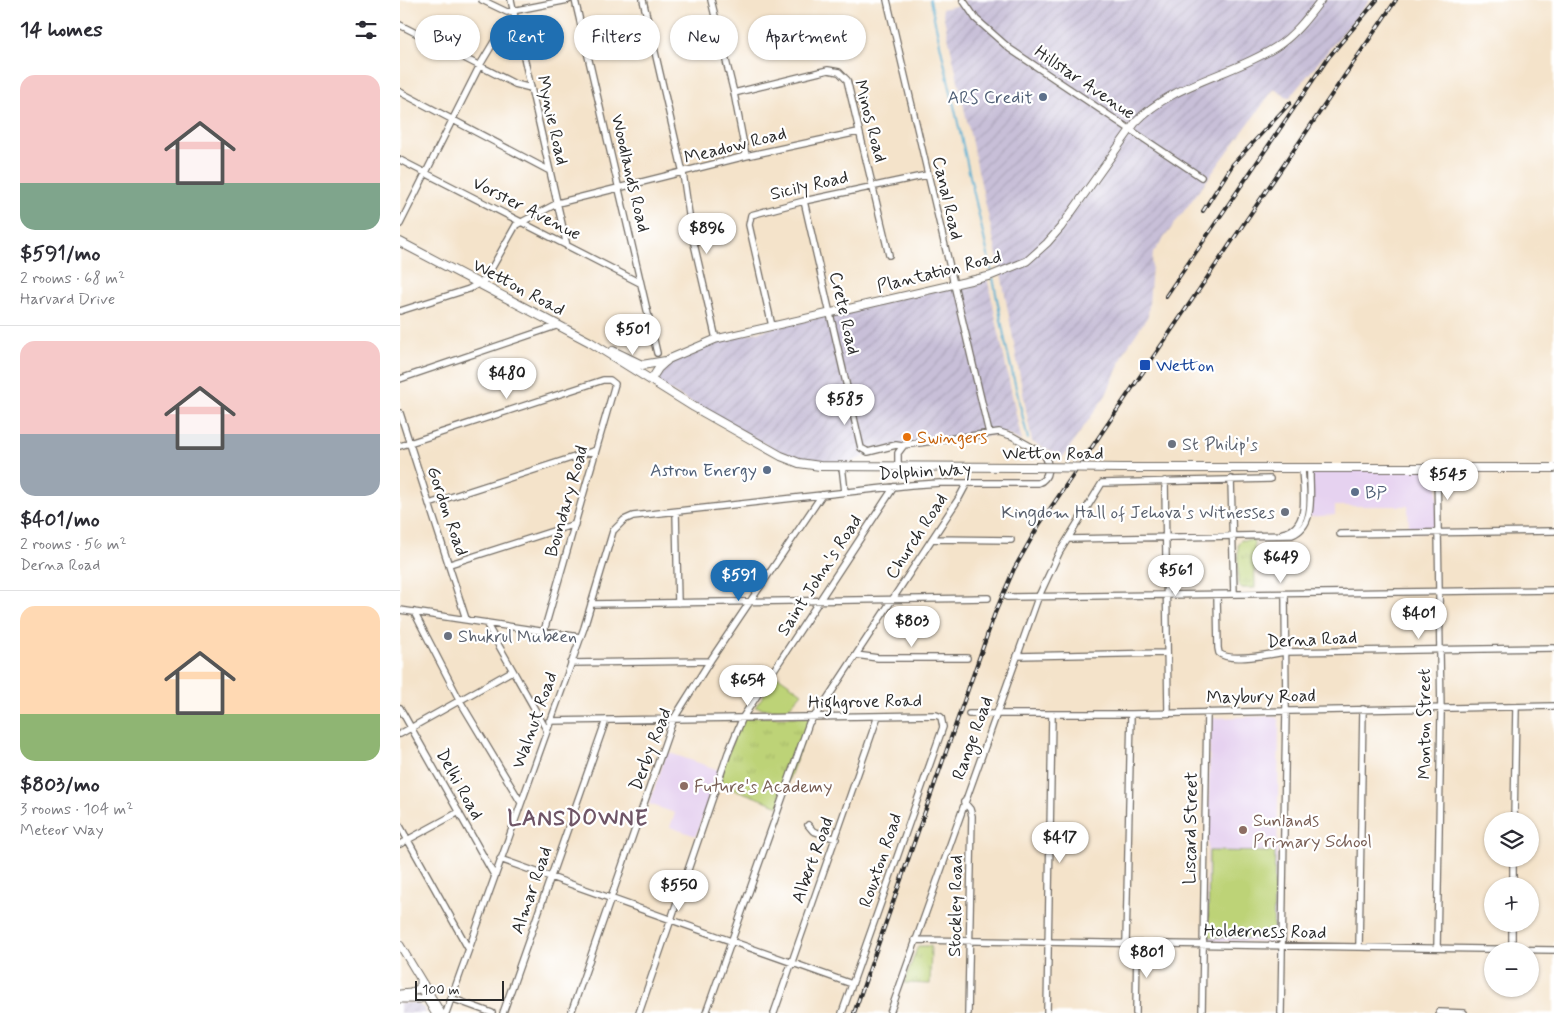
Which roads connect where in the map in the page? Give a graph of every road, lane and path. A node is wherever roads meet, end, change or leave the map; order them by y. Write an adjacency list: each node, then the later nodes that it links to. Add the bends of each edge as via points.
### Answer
1 (482, 0): 10 (street)
2 (511, 0): 10 (street, Mynie Road)
3 (568, 0): 10 (street)
4 (575, 0): 29 (street, Woodlands Road)
5 (643, 0): 25 (street)
6 (711, 0): 17 (street)
7 (887, 0): 26 (street, Canal Road)
8 (963, 0): 19 (street, Hillstar Avenue, via 976,19 996,38)
9 (1320, 0): 19 (street, Plantation Road, via 1298,28 1276,48 1170,96 1147,110)
10 (514, 15)
11 (400, 26): 14 (street)
12 (490, 48): 14 (street)
13 (524, 60): 15 (street, Mynie Road)
14 (480, 65): 15 (street, via 516,84); 18 (street)
15 (531, 88): 23 (street, Mynie Road)
16 (400, 92): 18 (street)
17 (734, 93): 20 (street, Minos Road, via 833,70 847,80); 21 (street)
18 (452, 119): 23 (street); 24 (street)
19 (1130, 130): 27 (street, Hillstar Avenue); 39 (street, Plantation Road, via 1062,227 1040,251 1000,273)
20 (858, 132): 21 (street, Meadow Road); 28 (street, Minos Road)
21 (746, 156): 25 (street, Meadow Road)
22 (400, 160): 24 (street, Vorster Avenue)
23 (550, 171): 31 (street, Mynie Road)
24 (426, 173): 32 (street, Vorster Avenue); 33 (street)
25 (683, 173): 29 (street, Meadow Road); 44 (street, via 692,235)
26 (927, 175): 28 (street, Sicily Road); 39 (street, Canal Road)
27 (1201, 178)
28 (873, 186): 30 (street, Sicily Road); 36 (street, Minos Road)
29 (619, 188): 31 (street, Meadow Road); 37 (street, Woodlands Road)
30 (804, 201): 41 (street, Crete Road); 43 (street, Sicily Road, via 754,213 749,218)
31 (558, 204): 32 (street, Meadow Road); 35 (street, Mynie Road)
32 (520, 221): 35 (street, Vorster Avenue); 38 (street)
33 (400, 224)
34 (400, 242): 38 (main road, Wetton Road)
35 (568, 246): 37 (street, Vorster Avenue)
36 (889, 255)
37 (640, 283): 46 (street, Woodlands Road)
38 (480, 284): 40 (street); 42 (main road, Wetton Road)
39 (954, 285): 41 (street, Plantation Road); 51 (street, Canal Road)
40 (400, 311)
41 (830, 313): 43 (street, Plantation Road); 54 (street, Crete Road, via 861,448 868,452)
42 (559, 325): 45 (main road, Wetton Road); 48 (street)
43 (772, 326): 44 (street, Plantation Road)
44 (716, 339): 47 (street, Plantation Road)
45 (604, 350): 47 (main road, via 612,350 642,365); 49 (main road, Wetton Road)
46 (657, 353)
47 (666, 361): 49 (street, Plantation Road)
48 (400, 379)
49 (651, 380): 56 (main road, Wetton Road, via 793,461 811,466)
50 (400, 413): 52 (street, Gordon Road)
51 (989, 433): 54 (street, Dolphin Way); 64 (street, Dolphin Way, via 1006,434 1044,454 1048,474 1038,483)
52 (409, 442): 53 (street); 55 (street, Boundary Road, via 603,380 611,381 615,384 614,389); 68 (street, Gordon Road)
53 (400, 446)
54 (902, 446): 57 (street, Dolphin Way)
55 (596, 450): 68 (street); 70 (street, Boundary Road)
56 (842, 466): 57 (main road, Wetton Road); 66 (street)
57 (898, 467): 59 (main road, Wetton Road, bridge)
58 (1554, 468): 60 (main road, Wetton Road)
59 (1306, 469): 60 (main road, Wetton Road); 74 (street, via 1308,523 1300,532 1292,535)
60 (1437, 469): 72 (street, Monton Street)
61 (1231, 479): 62 (street); 63 (street); 74 (street)
62 (1270, 479)
63 (1165, 481): 75 (street); 76 (street, Range Road, via 1102,483)
64 (967, 483): 65 (street, Dolphin Way); 77 (street, Church Road)
65 (894, 487): 66 (street, Dolphin Way); 90 (street, Saint John's Road)
66 (844, 492): 67 (street, Walnut Road)
67 (822, 495): 69 (street, Walnut Road); 89 (street, Derby Road)
68 (429, 504): 79 (street, Gordon Road)
69 (676, 512): 92 (street); 93 (street, Walnut Road, via 633,516 618,524 609,542)
70 (575, 524): 79 (street); 98 (street, Boundary Road)
71 (1554, 531): 72 (street)
72 (1438, 532): 73 (street); 81 (street, Monton Street)
73 (1340, 534)
74 (1233, 535): 75 (street); 82 (street)
75 (1164, 537): 76 (street); 85 (street)
76 (1068, 538): 88 (street, Range Road)
77 (932, 539): 78 (street); 91 (street, Church Road)
78 (1011, 540)
79 (450, 564): 96 (street, Gordon Road)
80 (1554, 590): 81 (street)
81 (1438, 592): 83 (street); 101 (street, Monton Street)
82 (1234, 594): 83 (street); 84 (street)
83 (1284, 594): 102 (street)
84 (1217, 595): 85 (street); 102 (street, Derna Road, via 1221,656)
85 (1166, 596): 88 (street); 103 (street)
86 (1007, 597): 88 (street)
87 (988, 598): 91 (street)
88 (1038, 598): 105 (street, Range Road)
89 (752, 600): 90 (street); 92 (street); 107 (street, Derby Road)
90 (821, 600): 91 (street); 124 (street, Saint John's Road)
91 (892, 600): 104 (street, Church Road)
92 (678, 603): 93 (street)
93 (591, 604): 99 (street, Walnut Road)
94 (400, 610): 95 (street)
95 (414, 612): 96 (street); 110 (street)
96 (466, 619): 97 (street)
97 (486, 623): 98 (street); 109 (street)
98 (544, 631): 99 (street)
99 (580, 637): 108 (street, Walnut Road)
100 (1554, 648): 101 (street, Derna Road)
101 (1439, 650): 102 (street, Derna Road); 114 (street, Monton Street)
102 (1285, 652): 116 (street)
103 (1167, 653): 105 (street); 117 (street)
104 (856, 655): 106 (street); 125 (street, Church Road)
105 (1017, 656): 122 (street, Range Road)
106 (967, 658)
107 (710, 661): 108 (street); 128 (street, Derby Road)
108 (571, 663): 129 (street, Walnut Road)
109 (512, 671): 110 (street); 131 (street)
110 (460, 702): 130 (street); 133 (street)
111 (1554, 706): 112 (street, Maybury Road)
112 (1516, 707): 114 (street, Maybury Road); 136 (street)
113 (400, 708): 130 (street, Delhi Road)
114 (1440, 708): 115 (street, Maybury Road); 158 (street, Monton Street)
115 (1363, 709): 116 (street, Maybury Road); 156 (street)
116 (1286, 710): 118 (street, Maybury Road); 155 (street)
117 (1168, 712): 118 (street, Maybury Road); 121 (street, Maybury Road)
118 (1207, 712): 154 (street, Liscard Street)
119 (969, 714): 122 (street, Maybury Road)
120 (1052, 714): 121 (street, Maybury Road); 122 (street, Maybury Road); 150 (street)
121 (1131, 714): 151 (street)
122 (996, 715): 134 (street, Range Road)
123 (878, 716): 125 (street, Highgrove Road); 126 (street, Highgrove Road); 139 (street, Albert Road)
124 (743, 717): 125 (street, Highgrove Road); 128 (street, Highgrove Road); 146 (street, Saint John's Road)
125 (812, 717): 148 (street, Church Road)
126 (941, 717): 164 (street, Rouxton Road, via 943,726)
127 (606, 720): 128 (street, Highgrove Road); 129 (street, Highgrove Road); 144 (street, Almar Road)
128 (674, 720): 145 (street, Derby Road)
129 (549, 721): 131 (street, Walnut Road)
130 (411, 728): 132 (street); 135 (street, Delhi Road)
131 (546, 729): 133 (street, Walnut Road)
132 (400, 734)
133 (520, 801): 142 (street, Walnut Road)
134 (964, 802): 147 (street, Range Road); 149 (street, Stockley Road, via 972,816)
135 (458, 812): 140 (street); 143 (street, Delhi Road)
136 (1514, 812)
137 (808, 825): 139 (street, via 813,831)
138 (400, 826): 140 (street)
139 (836, 839): 162 (street, Albert Road)
140 (408, 840): 141 (street); 157 (street)
141 (400, 844)
142 (500, 859): 143 (street, Walnut Road); 144 (street)
143 (494, 875): 157 (street, Walnut Road)
144 (551, 877): 145 (street); 173 (street, Almar Road)
145 (611, 899): 146 (street); 174 (street, Derby Road)
146 (671, 920): 148 (street); 175 (street, Saint John's Road)
147 (915, 940): 149 (street, Holderness Road); 179 (street, Range Road)
148 (731, 941): 162 (street); 176 (street, Church Road)
149 (970, 942): 150 (street, Holderness Road); 180 (street, Stockley Road)
150 (1048, 943): 151 (street, Holderness Road); 181 (street)
151 (1126, 944): 152 (street, Holderness Road)
152 (1137, 944): 154 (street, Holderness Road); 182 (street)
153 (400, 945): 163 (street)
154 (1203, 946): 155 (street, Holderness Road); 183 (street, Liscard Street)
155 (1282, 946): 156 (street, Holderness Road); 184 (street)
156 (1360, 947): 158 (street, Holderness Road)
157 (468, 948): 168 (street, Walnut Road)
158 (1437, 948): 159 (street, Holderness Road)
159 (1484, 949)
160 (1539, 950): 161 (street, Holderness Road)
161 (1554, 950)
162 (792, 962): 164 (street); 177 (street, Albert Road)
163 (422, 984): 165 (street, via 409,993); 166 (street)
164 (852, 984): 178 (street, Rouxton Road)
165 (400, 994)
166 (428, 995): 167 (street); 169 (street)
167 (400, 999)
168 (450, 1000): 169 (street); 171 (street, Walnut Road); 172 (street)
169 (438, 1011)
170 (1439, 1012): 185 (street)
171 (446, 1013)
172 (492, 1013)
173 (503, 1013)
174 (570, 1013)
175 (639, 1013)
176 (706, 1013)
177 (774, 1013)
178 (842, 1013)
179 (890, 1013)
180 (968, 1013)
181 (1047, 1013)
182 (1136, 1013)
183 (1202, 1013)
184 (1281, 1013)
185 (1464, 1013)

